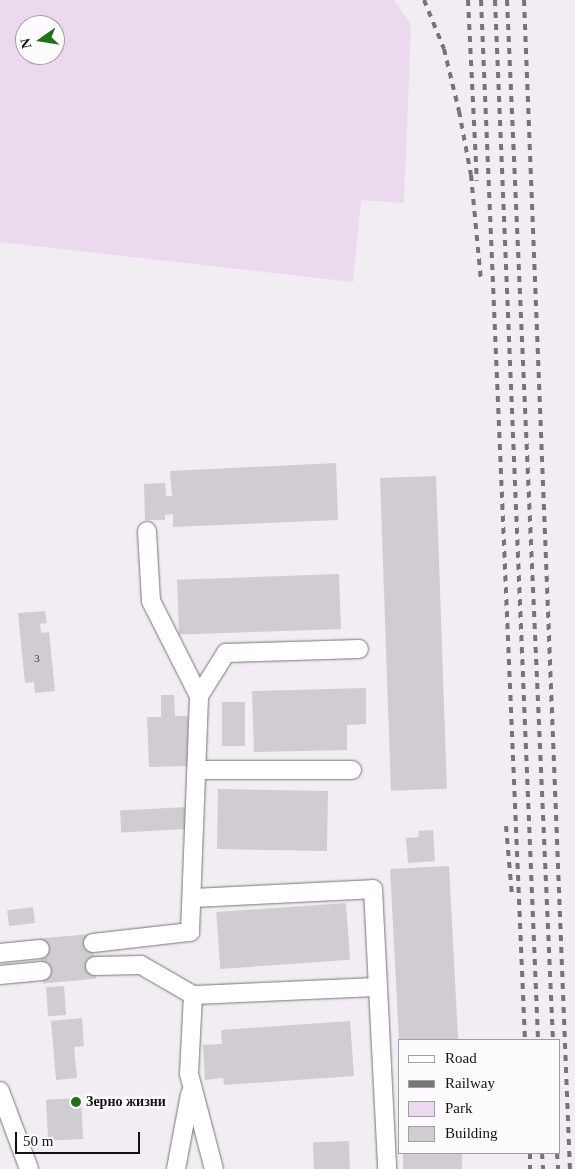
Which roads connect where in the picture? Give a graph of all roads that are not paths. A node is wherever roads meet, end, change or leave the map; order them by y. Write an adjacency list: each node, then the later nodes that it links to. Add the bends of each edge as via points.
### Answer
1 (147, 531): 3 (lane, via 151,601)
2 (359, 649): 3 (lane, via 226,653)
3 (200, 696): 4 (lane)
4 (197, 770): 5 (lane); 6 (lane)
5 (352, 770)
6 (192, 898): 7 (lane, via 190,932); 13 (lane, via 373,889)
7 (92, 943)
8 (40, 948): 9 (lane)
9 (0, 953)
10 (95, 966): 14 (lane, via 141,965)
11 (42, 970): 12 (lane)
12 (0, 975)
13 (378, 987): 14 (lane); 20 (lane)
14 (193, 995): 16 (lane)
15 (0, 1091): 17 (lane)
16 (191, 1091): 18 (lane); 19 (lane)
17 (28, 1169)
18 (176, 1169)
19 (214, 1169)
20 (387, 1169)

